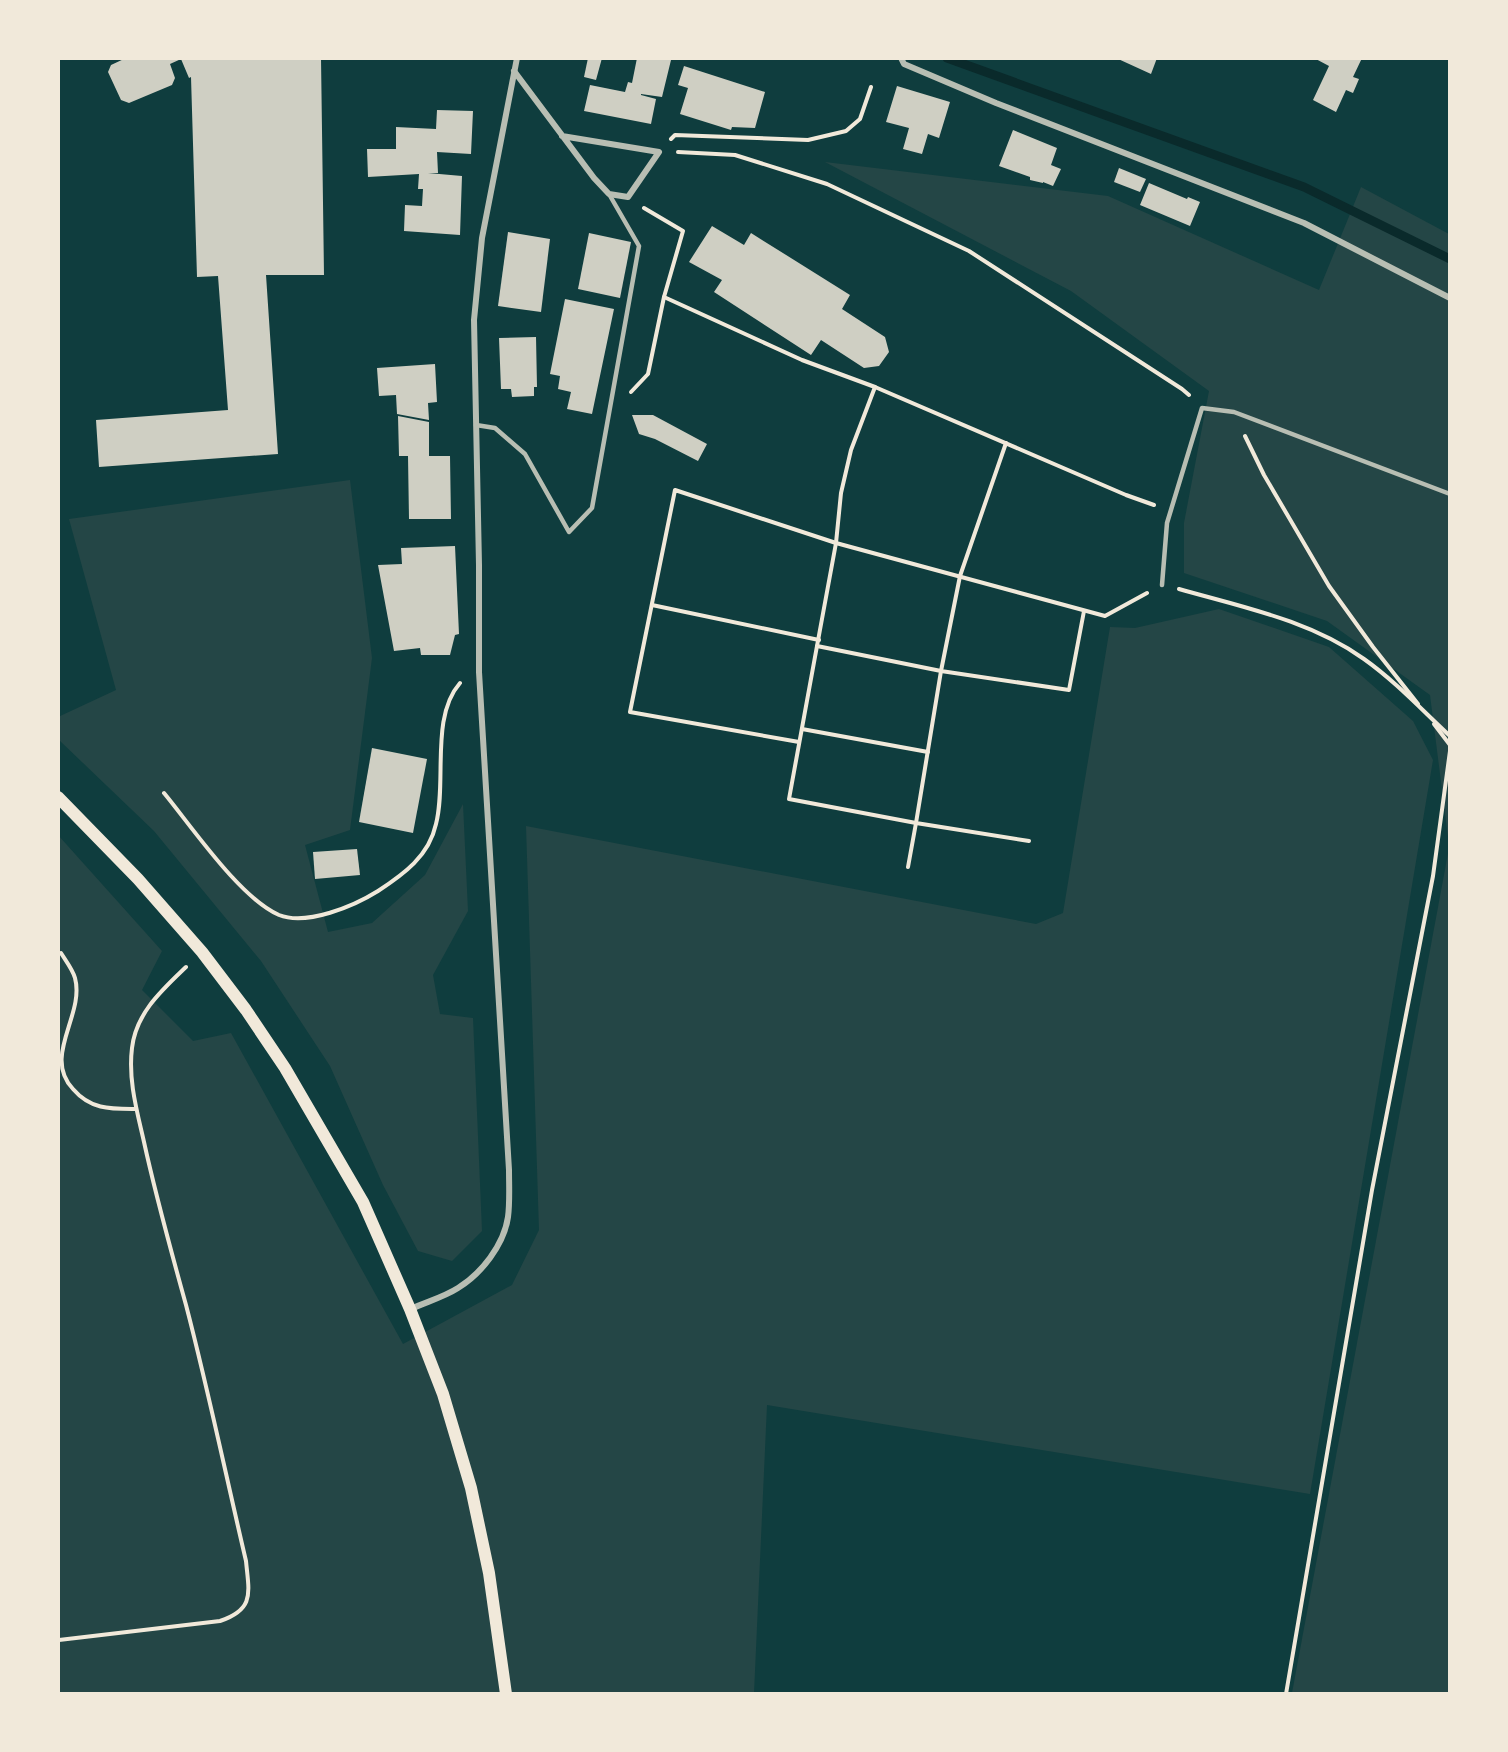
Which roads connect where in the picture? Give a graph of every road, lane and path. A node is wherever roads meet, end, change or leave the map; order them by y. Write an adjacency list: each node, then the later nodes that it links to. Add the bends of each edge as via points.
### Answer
1 (517, 58): 3 (street)
2 (901, 58): 10 (street, via 904,64 996,103 1304,223)
3 (514, 71): 5 (street); 15 (street, via 482,238 474,320)
4 (871, 87): 6 (path, via 860,119 846,131 808,140 675,135)
5 (562, 136): 6 (street); 7 (street)
6 (659, 152): 7 (street, via 628,197); 13 (path, via 735,154 837,189 969,251 1182,389)
7 (609, 194): 12 (lane, via 639,246)
8 (640, 206): 9 (path, via 683,231)
9 (664, 297): 11 (path, via 802,360); 12 (path, via 648,374 632,393)
10 (1449, 298)
11 (875, 387): 16 (path); 19 (path, via 851,450)
12 (612, 388): 15 (lane, via 592,508 569,532 525,454 495,428)
13 (1202, 408): 14 (lane); 18 (lane)
14 (1234, 412): 17 (lane); 28 (path, via 1264,475 1329,586)
15 (476, 425): 27 (street)
16 (1005, 442): 18 (path); 20 (path)
17 (1449, 494)
18 (1170, 511): 21 (lane)
19 (836, 543): 20 (path); 22 (path, via 675,489); 24 (path)
20 (960, 576): 23 (path); 26 (path)
21 (1162, 585): 23 (path, via 1105,616); 28 (path, via 1305,626 1364,658)
22 (652, 605): 24 (path); 31 (path, via 630,712)
23 (1084, 611): 26 (path, via 1069,690)
24 (819, 640): 25 (path)
25 (817, 646): 26 (path); 29 (path)
26 (941, 670): 34 (path)
27 (478, 672): 35 (path, via 461,681 446,706 440,797 427,849 400,876 342,909 290,917 263,906 237,881); 43 (street, via 509,1170 508,1217 493,1254 478,1272 458,1288)
28 (1427, 715): 30 (path); 32 (path)
29 (802, 729): 31 (path); 34 (path)
30 (1449, 736)
31 (799, 742): 37 (path, via 789,799)
32 (1449, 745)
33 (1449, 750): 46 (path, via 1433,876 1372,1190)
34 (927, 752): 37 (path)
35 (164, 793)
36 (58, 797): 40 (main road)
37 (916, 823): 38 (path); 39 (path)
38 (1029, 841)
39 (909, 867)
40 (202, 952): 42 (path, via 156,997 135,1032 131,1082); 43 (main road, via 285,1068 363,1202)
41 (61, 953): 42 (path, via 75,978 72,1013 61,1054 67,1083 88,1103 101,1109)
42 (136, 1109): 44 (path, via 192,1327 246,1561 248,1590 237,1615 220,1621)
43 (410, 1310): 45 (main road, via 443,1394 471,1488 489,1573)
44 (59, 1640)
45 (506, 1694)
46 (1286, 1694)

